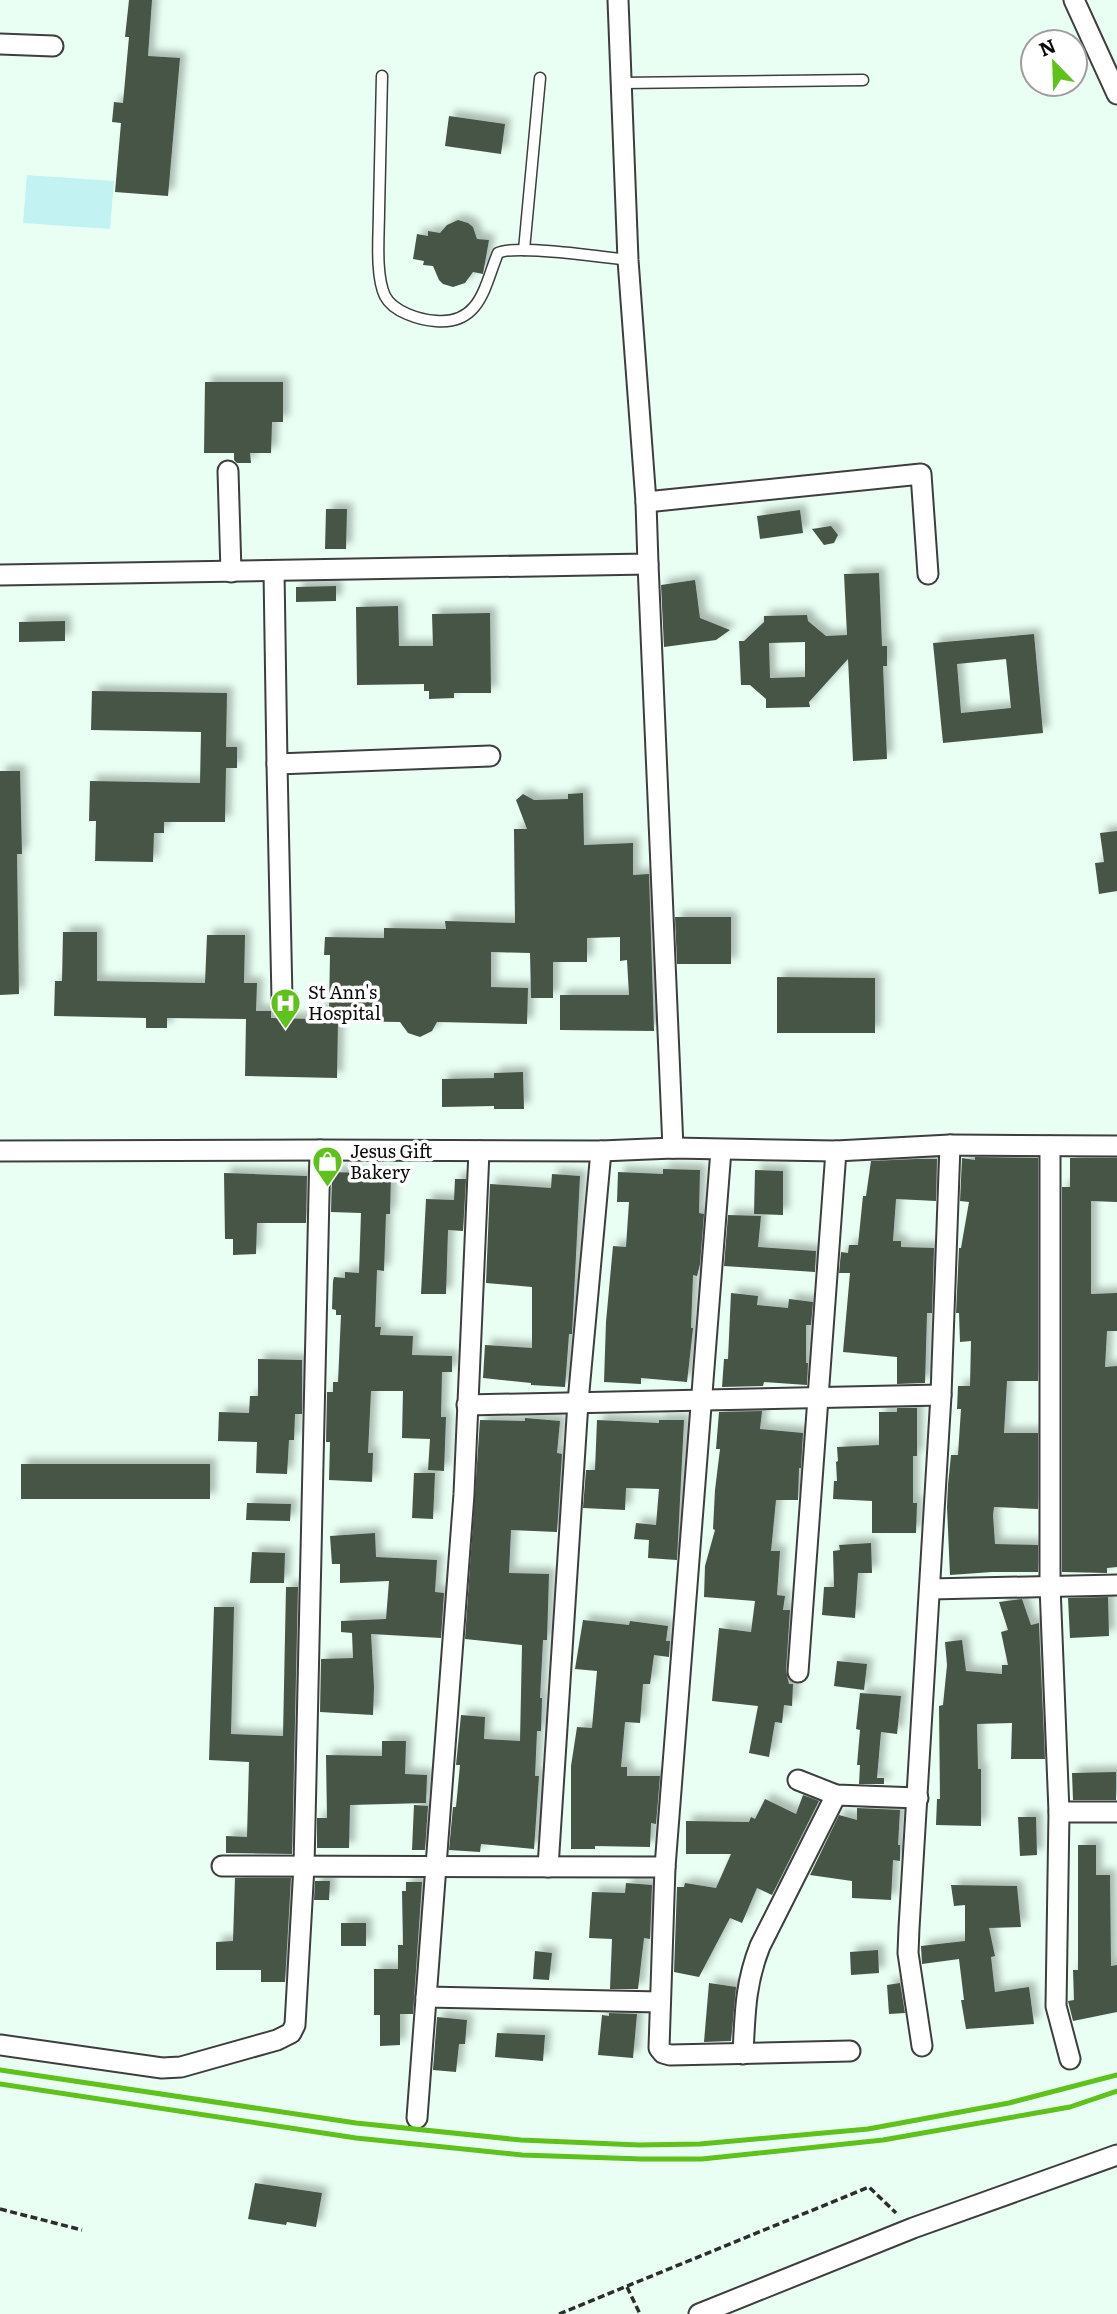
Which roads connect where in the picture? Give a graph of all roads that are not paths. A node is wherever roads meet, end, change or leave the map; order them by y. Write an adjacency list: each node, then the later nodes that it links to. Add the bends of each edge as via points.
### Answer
1 (618, 0): 9 (street)
2 (1073, 0): 8 (street)
3 (0, 44): 4 (street)
4 (53, 46)
5 (382, 76): 10 (lane, via 379,264 385,297 402,312 426,320 463,317 485,290 498,253)
6 (540, 78): 10 (lane)
7 (863, 80): 9 (lane)
8 (1114, 81)
9 (622, 83): 11 (street)
10 (524, 250): 11 (lane)
11 (628, 260): 13 (street)
12 (228, 471): 16 (street)
13 (646, 502): 14 (street); 17 (street, via 921,474)
14 (648, 564): 15 (street); 25 (street)
15 (274, 571): 16 (street); 20 (street)
16 (231, 572): 18 (street)
17 (928, 574)
18 (0, 575)
19 (490, 756): 20 (street)
20 (276, 764): 21 (street)
21 (282, 999)
22 (950, 1145): 23 (street); 30 (street); 32 (street)
23 (1050, 1146): 24 (street); 38 (street)
24 (1117, 1146)
25 (673, 1148): 27 (street); 29 (street)
26 (320, 1150): 28 (street); 31 (street); 47 (street)
27 (721, 1150): 30 (street); 34 (street)
28 (480, 1151): 29 (street); 36 (street)
29 (601, 1151): 35 (street)
30 (836, 1151): 33 (street)
31 (0, 1152)
32 (941, 1395): 33 (street); 39 (street)
33 (820, 1397): 34 (street); 40 (street)
34 (703, 1400): 35 (street); 50 (street)
35 (578, 1402): 36 (street); 49 (street)
36 (467, 1405): 48 (street)
37 (1117, 1585): 38 (street)
38 (1050, 1586): 39 (street); 44 (street)
39 (930, 1589): 43 (street)
40 (798, 1672)
41 (798, 1780): 42 (street)
42 (836, 1795): 43 (street); 56 (street, via 750,1971)
43 (918, 1798): 54 (street, via 908,1953)
44 (1059, 1812): 45 (street); 57 (street, via 1056,2006)
45 (1117, 1812)
46 (222, 1866): 47 (street)
47 (304, 1866): 48 (street); 53 (street, via 291,2034 181,2067 162,2068)
48 (435, 1866): 49 (street); 51 (street)
49 (548, 1867): 50 (street)
50 (665, 1867): 52 (street)
51 (426, 1997): 52 (street); 58 (street)
52 (660, 2002): 56 (street, via 659,2048 663,2053)
53 (0, 2045)
54 (922, 2046)
55 (850, 2051): 56 (street)
56 (743, 2054)
57 (1070, 2059)
58 (417, 2118)
59 (1117, 2155): 60 (street, via 913,2228)
60 (699, 2314)

